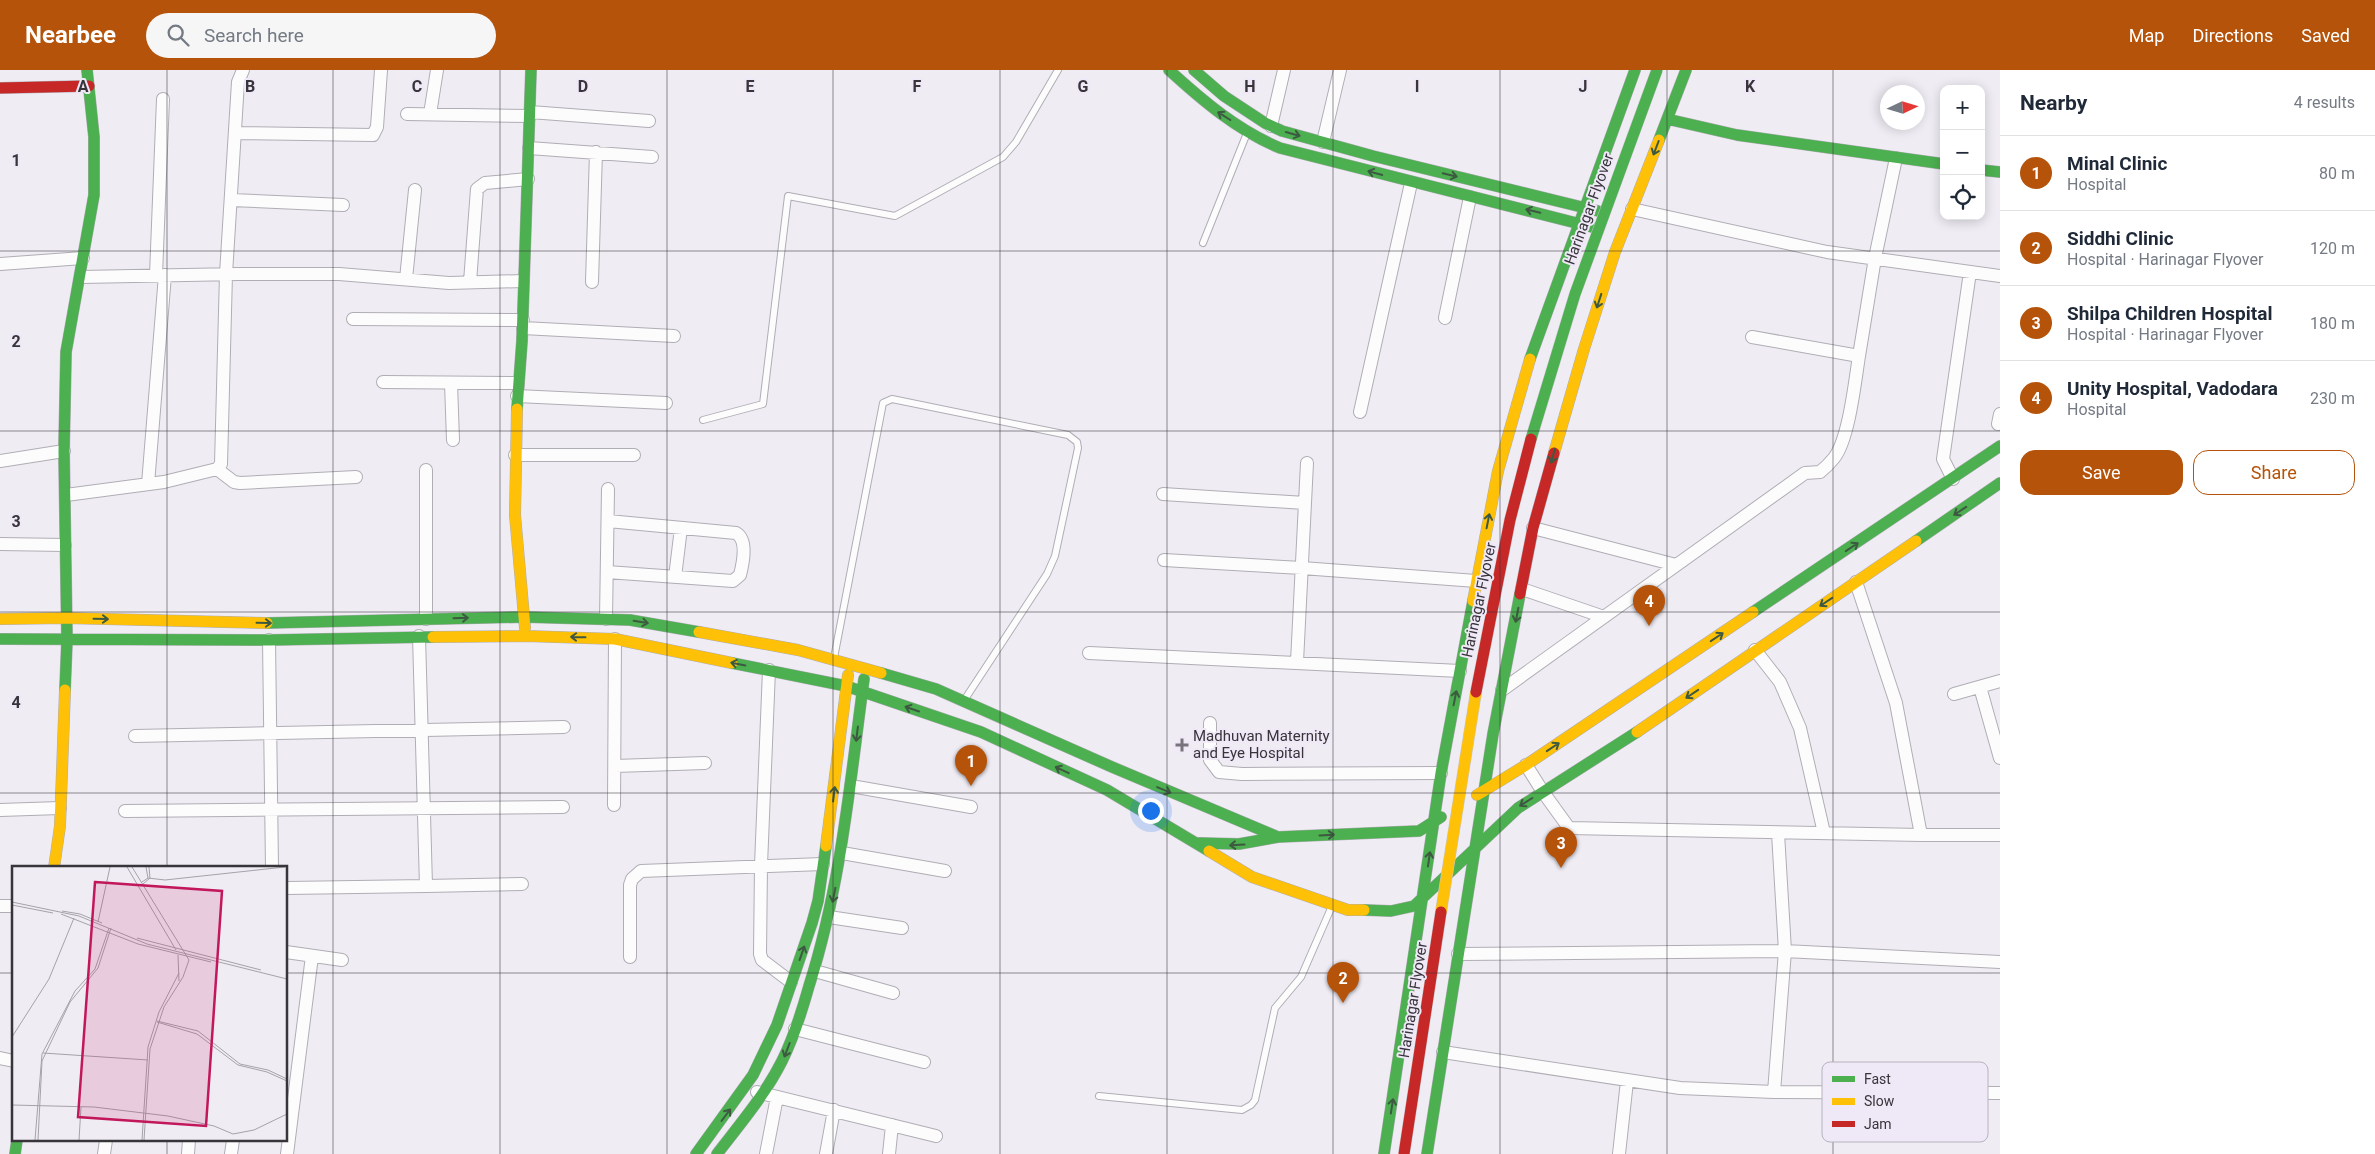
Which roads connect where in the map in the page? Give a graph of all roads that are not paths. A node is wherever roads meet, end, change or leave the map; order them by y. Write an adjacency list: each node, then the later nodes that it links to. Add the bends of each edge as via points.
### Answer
1 (87, 70): 14 (street)
2 (243, 70): 24 (street, via 238,82)
3 (381, 70): 24 (street, via 377,127 373,135)
4 (437, 70): 18 (street)
5 (531, 70): 19 (street)
6 (1058, 70): 67 (lane, via 1007,154 895,216 788,196 763,404)
7 (1169, 70): 23 (street, one-way to 7, via 1210,108)
8 (1194, 70): 22 (street, via 1224,96)
9 (1284, 70): 22 (street)
10 (1340, 70): 25 (street)
11 (1635, 70): 39 (street)
12 (1657, 70): 199 (street, Harinagar Flyover, bridge, via 1601,216 1565,325 1507,536 1480,666)
13 (1686, 70): 20 (street)
14 (89, 86): 15 (street); 44 (street, via 94,138 94,195)
15 (0, 88)
16 (163, 99): 49 (street)
17 (407, 114): 18 (street)
18 (430, 114): 19 (street)
19 (530, 114): 21 (street); 26 (street)
20 (1667, 119): 29 (street, via 1737,135); 40 (street, one-way to 40)
21 (649, 121)
22 (1271, 126): 25 (street, one-way to 25)
23 (1248, 131): 34 (street, one-way to 23, via 1280,148); 43 (lane)
24 (235, 133): 37 (street)
25 (1323, 142): 39 (street, one-way to 39)
26 (529, 148): 27 (street); 33 (street)
27 (596, 152): 28 (street); 55 (street)
28 (652, 157)
29 (1896, 158): 30 (street); 45 (street)
30 (1940, 164)
31 (1985, 170): 32 (street)
32 (2000, 172)
33 (528, 180): 53 (street); 54 (street, via 485,183 476,189)
34 (1411, 183): 36 (street); 66 (street)
35 (415, 190): 52 (street)
36 (1470, 197): 41 (street, one-way to 36); 56 (street)
37 (231, 200): 38 (street); 48 (street)
38 (343, 205)
39 (1586, 208): 40 (street); 41 (street)
40 (1630, 214): 42 (street); 45 (street, via 1827,252)
41 (1580, 222): 42 (street); 95 (street, one-way to 41, via 1498,471 1525,371)
42 (1621, 238): 87 (street, one-way to 87, via 1584,349)
43 (1203, 244)
44 (83, 258): 46 (street); 51 (street)
45 (1875, 258): 47 (street); 61 (street)
46 (0, 264)
47 (1970, 272): 50 (street); 78 (street, via 1943,459)
48 (226, 274): 49 (street); 52 (street, via 339,274); 75 (street, via 222,464)
49 (161, 275): 51 (street); 80 (street)
50 (2000, 276)
51 (81, 277): 69 (street, via 66,352)
52 (406, 280): 54 (street)
53 (523, 281): 54 (street); 58 (street)
54 (470, 282)
55 (592, 282)
56 (1445, 318)
57 (353, 319): 58 (street)
58 (523, 324): 59 (street); 64 (street)
59 (674, 336)
60 (1752, 337): 61 (street)
61 (1859, 356): 91 (street, via 1852,405 1835,457 1820,472 1805,473)
62 (383, 382): 63 (street)
63 (451, 383): 64 (street); 68 (street)
64 (518, 390): 65 (street); 71 (street)
65 (666, 403)
66 (1360, 412)
67 (703, 420)
68 (453, 440)
69 (64, 451): 73 (street); 83 (street)
70 (1998, 451): 78 (street)
71 (515, 455): 72 (street); 98 (street, via 515,530)
72 (634, 455)
73 (0, 461)
74 (1307, 463): 84 (street)
75 (217, 469): 77 (street, via 240,483); 80 (street)
76 (426, 470): 102 (street)
77 (356, 477)
78 (1952, 479): 132 (street, one-way to 78)
79 (2000, 483): 96 (street, one-way to 96)
80 (148, 484): 83 (street)
81 (608, 489): 85 (street)
82 (1162, 494): 84 (street)
83 (66, 495): 89 (street)
84 (1305, 503): 92 (street)
85 (608, 521): 86 (street); 93 (street)
86 (681, 528): 94 (street); 94 (street, via 741,536 744,542 741,570 740,576 733,581)
87 (1533, 528): 91 (street); 97 (street)
88 (0, 544): 89 (street)
89 (65, 546): 100 (street)
90 (1164, 560): 92 (street)
91 (1676, 565): 99 (street)
92 (1302, 568): 95 (street); 113 (street)
93 (607, 572): 94 (street); 103 (street)
94 (675, 577)
95 (1476, 582): 117 (street)
96 (1856, 582): 110 (street, one-way to 110); 151 (street, via 1896,703)
97 (1522, 589): 99 (street); 121 (street, one-way to 121)
98 (524, 617): 102 (street, one-way to 98); 103 (street); 105 (street)
99 (1604, 617): 121 (street)
100 (66, 618): 101 (street); 102 (street, one-way to 102, via 271,624); 108 (street)
101 (0, 619)
102 (426, 619)
103 (606, 619): 112 (street, one-way to 112, via 630,620 779,646)
104 (419, 636): 105 (street); 109 (street); 127 (street)
105 (526, 636): 107 (street, one-way to 105)
106 (0, 639): 108 (street)
107 (614, 639): 116 (street, one-way to 107); 133 (street)
108 (67, 640): 109 (street); 143 (street)
109 (269, 640): 128 (street)
110 (1755, 650): 139 (street, one-way to 139, via 1601,756); 150 (street, via 1780,682 1800,728)
111 (1089, 653): 113 (street)
112 (834, 659): 114 (street); 124 (lane, via 883,403 892,399 1068,435 1077,442 1078,448 1055,556 1037,590)
113 (1297, 662): 117 (street)
114 (851, 664): 115 (street); 119 (street)
115 (865, 668): 122 (street); 124 (street)
116 (769, 670): 119 (street); 158 (street)
117 (1460, 671): 135 (street, one-way to 117)
118 (2000, 682): 120 (street)
119 (846, 686): 122 (street); 157 (street, one-way to 119)
120 (1980, 687): 123 (street); 130 (street)
121 (1502, 690): 138 (street)
122 (862, 692): 136 (street, one-way to 136); 137 (street, one-way to 122, via 981,732)
123 (1954, 694)
124 (964, 700): 134 (street)
125 (1210, 723): 135 (street, via 1210,760 1219,772)
126 (564, 727): 127 (street)
127 (422, 730): 128 (street); 144 (street)
128 (270, 733): 129 (street); 146 (street)
129 (135, 736)
130 (2000, 758)
131 (705, 763): 133 (street)
132 (1526, 765): 138 (street); 139 (street)
133 (615, 766): 140 (street)
134 (1112, 767): 137 (street); 153 (street, one-way to 153)
135 (1441, 774): 148 (street)
136 (851, 786): 142 (street); 156 (street)
137 (1102, 788): 154 (street)
138 (1483, 792): 148 (street); 155 (street)
139 (1542, 792): 149 (street, via 1569,828); 155 (street, one-way to 155, via 1518,808)
140 (614, 805)
141 (563, 807): 144 (street)
142 (971, 807)
143 (60, 808): 145 (street); 159 (street)
144 (424, 808): 146 (street); 163 (street)
145 (0, 810)
146 (271, 810): 147 (street); 160 (street)
147 (125, 811)
148 (1435, 821): 153 (street, one-way to 148, via 1419,830); 165 (street, one-way to 148)
149 (1778, 833): 150 (street); 169 (street)
150 (1824, 833): 151 (street)
151 (1922, 835): 152 (street)
152 (2000, 835)
153 (1278, 837): 154 (street, one-way to 154, via 1233,845)
154 (1195, 843): 166 (street, via 1252,877)
155 (1474, 849): 165 (street); 171 (street)
156 (842, 853): 161 (street); 167 (street, one-way to 167)
157 (824, 864): 158 (street); 177 (street, one-way to 157, via 812,923)
158 (761, 865): 173 (street, via 641,871 635,874 630,885); 177 (street, via 761,957)
159 (54, 866)
160 (272, 866)
161 (945, 871)
162 (522, 884): 163 (street)
163 (426, 886): 164 (street)
164 (288, 888)
165 (1424, 898): 166 (street, via 1414,906 1391,911 1348,910); 198 (street, one-way to 165)
166 (1333, 905): 187 (lane, via 1301,977 1275,1008 1252,1105 1242,1110)
167 (829, 917): 168 (street); 176 (street)
168 (902, 928)
169 (1785, 951): 171 (street); 175 (street); 184 (street)
170 (288, 952): 172 (street)
171 (1458, 954): 180 (street)
172 (312, 956): 174 (street); 192 (street)
173 (630, 957)
174 (342, 960)
175 (2000, 962)
176 (815, 971): 178 (street); 179 (street)
177 (791, 982): 183 (street, via 777,1024)
178 (893, 993)
179 (794, 1029): 181 (street); 186 (street, one-way to 186, via 782,1062)
180 (1443, 1052): 182 (street); 200 (street)
181 (924, 1062)
182 (1627, 1081): 184 (street, via 1680,1088); 201 (street)
183 (745, 1089): 186 (street); 193 (street, one-way to 183)
184 (1774, 1092): 185 (street)
185 (1822, 1092)
186 (764, 1093): 188 (street); 194 (street)
187 (1099, 1096)
188 (778, 1097): 189 (street); 195 (street)
189 (834, 1110): 190 (street); 196 (street)
190 (892, 1125): 191 (street); 197 (street)
191 (936, 1136)
192 (287, 1154)
193 (696, 1154)
194 (717, 1154)
195 (766, 1154)
196 (826, 1154)
197 (889, 1154)
198 (1384, 1154)
199 (1404, 1154)
200 (1427, 1154)
201 (1619, 1154)

